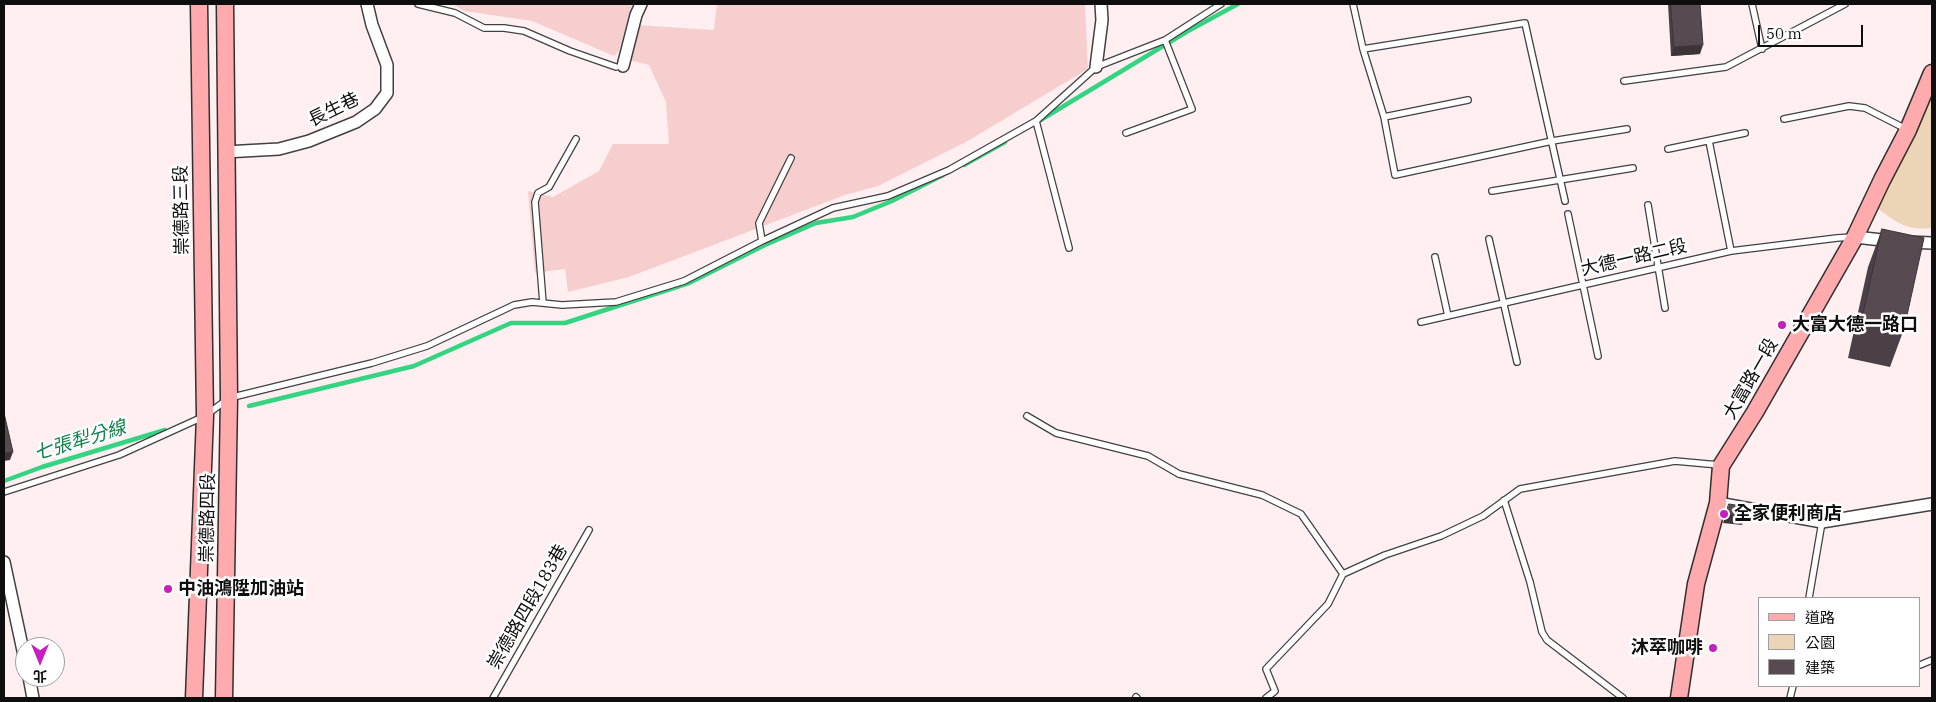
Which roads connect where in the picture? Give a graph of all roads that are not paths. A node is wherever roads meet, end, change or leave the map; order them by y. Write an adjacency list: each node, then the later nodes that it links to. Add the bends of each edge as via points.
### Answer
1 (199, 4): 55 (street, 崇德路三段)
2 (225, 4): 30 (street)
3 (367, 4): 30 (street, 長生巷, via 387,65 387,92 375,109 356,122 309,141 279,149)
4 (418, 4): 14 (lane, via 455,13 484,28 524,31)
5 (641, 4): 14 (street)
6 (1102, 4): 15 (street)
7 (1221, 4): 11 (lane)
8 (1354, 4): 12 (lane)
9 (1752, 4): 13 (lane)
10 (1845, 4): 13 (lane)
11 (1165, 40): 15 (lane); 24 (lane, via 1192,109)
12 (1363, 48): 19 (lane); 27 (lane, via 1524,23)
13 (1762, 48): 17 (lane, via 1726,67)
14 (619, 67)
15 (1096, 67): 21 (lane)
16 (1932, 73): 23 (street, 大富路一段)
17 (1624, 81)
18 (1468, 100): 19 (lane)
19 (1384, 117): 27 (lane, via 1395,175)
20 (1784, 119): 23 (lane, via 1849,106 1865,108)
21 (1036, 121): 40 (lane, via 949,170 888,196 833,208); 42 (lane)
22 (1627, 129): 27 (lane)
23 (1908, 130): 38 (street, 大富路一段)
24 (1126, 132)
25 (1745, 134): 28 (lane)
26 (576, 139): 47 (lane, via 549,186 538,193 535,202)
27 (1552, 141): 33 (lane)
28 (1709, 141): 29 (lane); 43 (lane)
29 (1668, 149)
30 (226, 152): 54 (street)
31 (791, 158): 40 (lane, via 758,223)
32 (1633, 168): 33 (lane)
33 (1562, 180): 34 (lane); 35 (lane)
34 (1492, 191)
35 (1566, 201)
36 (1648, 205): 45 (lane)
37 (1568, 214): 46 (lane)
38 (1855, 237): 41 (street); 43 (lane, 大德一路二段); 57 (street, 大富路一段, via 1756,412)
39 (1489, 239): 48 (lane)
40 (762, 240): 47 (lane, via 684,281 616,302)
41 (1932, 243)
42 (1068, 248)
43 (1731, 252): 45 (lane, 大德一路二段)
44 (1436, 257): 50 (lane)
45 (1658, 268): 46 (lane, 大德一路二段); 49 (lane)
46 (1584, 286): 48 (lane, 大德一路二段); 52 (lane)
47 (543, 303): 54 (lane, via 514,305 427,346 372,363)
48 (1503, 303): 50 (lane, 大德一路二段); 53 (lane)
49 (1665, 308)
50 (1448, 316): 51 (lane, 大德一路二段)
51 (1421, 322)
52 (1598, 356)
53 (1517, 362)
54 (229, 398): 55 (lane); 69 (street, 崇德路四段)
55 (205, 416): 58 (lane, via 119,455); 68 (street, 崇德路四段)
56 (1027, 416): 65 (lane, via 1056,434 1148,456 1179,474 1262,495 1301,514)
57 (1721, 466): 59 (lane, via 1675,461 1520,489); 60 (street, 大富路一段)
58 (4, 492)
59 (1504, 500): 65 (lane, via 1483,516 1441,536 1385,554); 72 (lane, via 1542,632 1547,640)
60 (1718, 503): 62 (street); 73 (street, 大富路一段, via 1696,584)
61 (1932, 504): 62 (street)
62 (1822, 522): 66 (lane)
63 (589, 530): 70 (lane, 崇德路四段183巷)
64 (4, 562): 67 (street)
65 (1343, 574): 71 (lane, via 1328,604 1266,669 1275,691)
66 (1809, 597)
67 (20, 637)
68 (194, 698)
69 (224, 698)
70 (493, 698)
71 (1266, 698)
72 (1623, 698)
73 (1679, 698)

